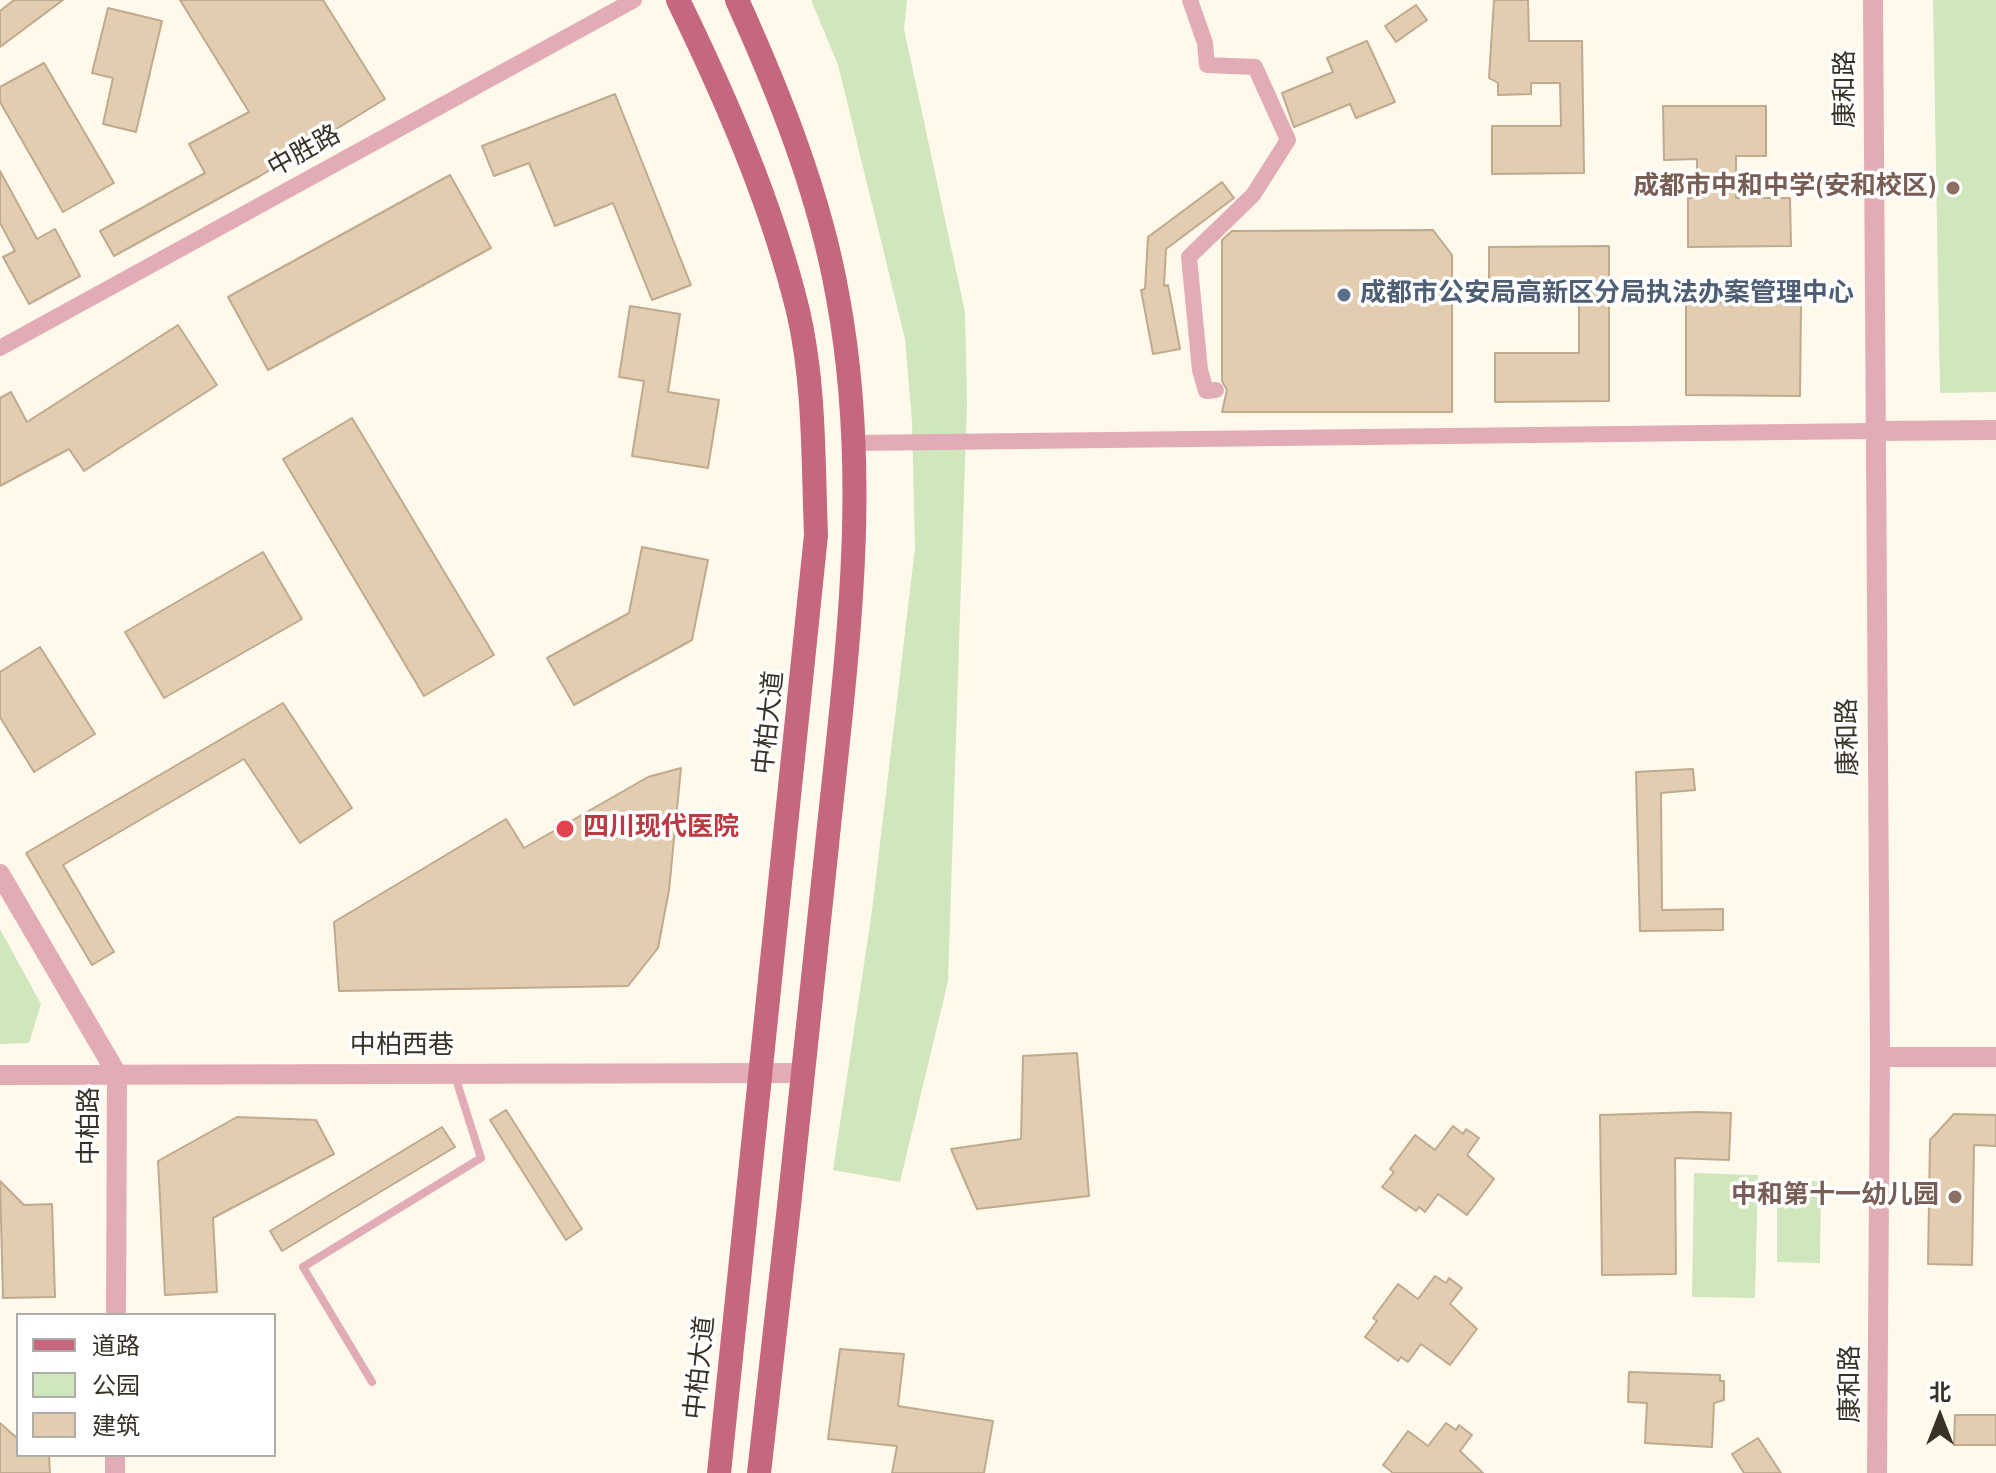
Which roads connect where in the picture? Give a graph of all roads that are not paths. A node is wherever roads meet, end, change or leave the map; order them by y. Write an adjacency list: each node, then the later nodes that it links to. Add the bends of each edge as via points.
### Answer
1 (634, 0): 6 (street, 中胜路)
2 (678, 0): 14 (main road, 中柏大道, via 728,103 780,255 798,313 812,419 816,535)
3 (737, 0): 10 (main road, via 776,93 823,232 838,299)
4 (1190, 0): 7 (street, via 1207,65 1255,67 1288,140 1253,195 1189,257 1200,370 1206,391)
5 (1873, 0): 9 (street, 康和路)
6 (0, 348)
7 (1216, 390)
8 (1996, 430): 9 (street)
9 (1873, 431): 10 (street); 12 (street, 康和路)
10 (854, 443): 16 (main road, via 857,530)
11 (0, 874): 17 (street, 中柏路)
12 (1880, 1057): 13 (street); 23 (street, 康和路)
13 (1996, 1057)
14 (763, 1071): 15 (street, 中柏西巷); 16 (street, 中柏西巷); 21 (main road, 中柏大道)
15 (454, 1072): 17 (street, 中柏西巷); 20 (lane, via 481,1158 303,1267)
16 (804, 1073): 22 (main road)
17 (117, 1074): 18 (street, 中柏西巷); 19 (street, 中柏路)
18 (0, 1075)
19 (116, 1313)
20 (372, 1382)
21 (719, 1473)
22 (759, 1473)
23 (1877, 1473)

